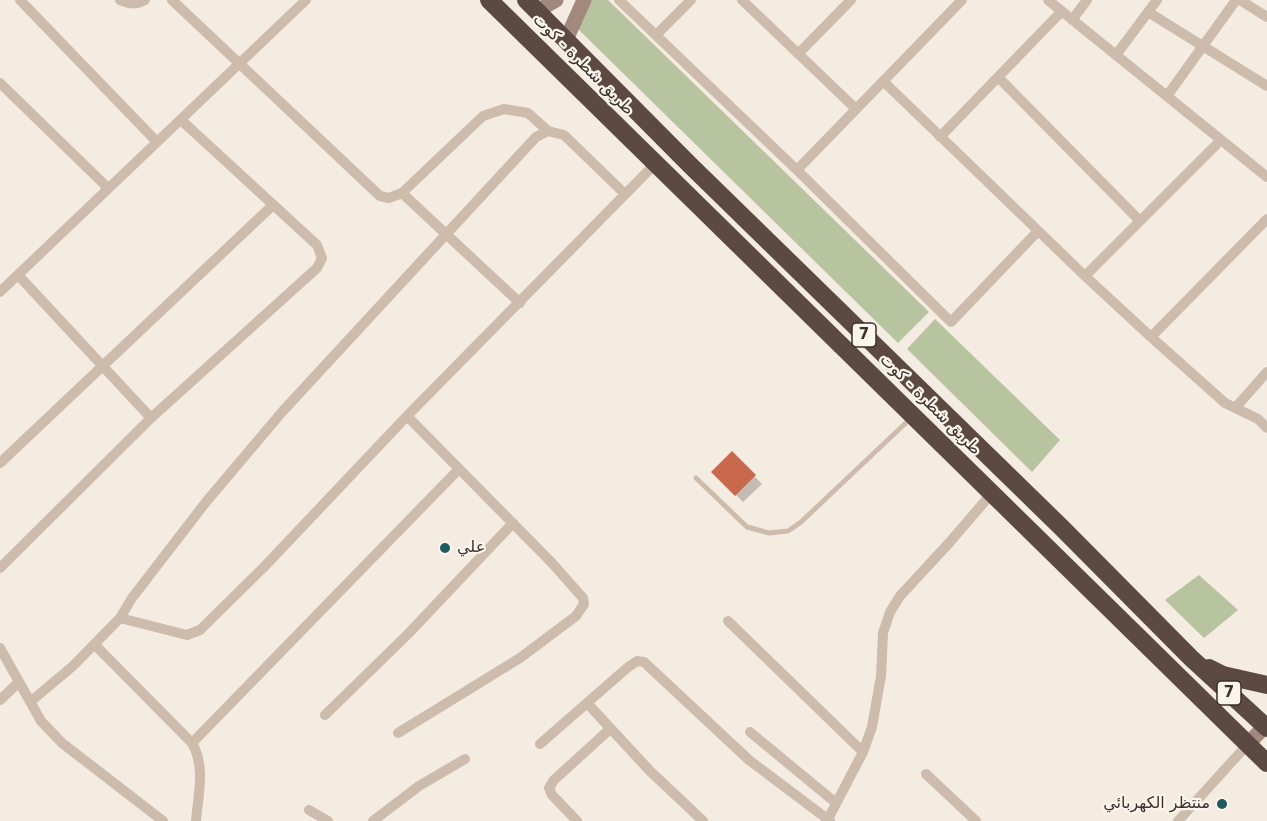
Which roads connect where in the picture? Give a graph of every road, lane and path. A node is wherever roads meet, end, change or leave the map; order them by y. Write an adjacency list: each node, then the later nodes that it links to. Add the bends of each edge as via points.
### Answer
1 (20, 0): 39 (street)
2 (120, 0): 3 (street, via 130,4)
3 (145, 0)
4 (172, 0): 28 (street)
5 (306, 0): 28 (street)
6 (489, 0): 40 (highway, طريق شطرة - كوت / 7)
7 (556, 0): 18 (street)
8 (584, 0): 24 (street)
9 (619, 0): 23 (street)
10 (691, 0): 23 (street)
11 (742, 0): 26 (street)
12 (851, 0): 26 (street)
13 (962, 0): 30 (street)
14 (1048, 0): 19 (street)
15 (1086, 0): 22 (street)
16 (1157, 0): 20 (street)
17 (1238, 0): 21 (street); 25 (street)
18 (531, 6): 24 (highway, طريق شطرة - كوت / 7)
19 (1062, 11): 22 (street); 29 (street)
20 (1148, 12): 25 (street); 27 (street)
21 (1267, 17)
22 (1072, 20): 27 (street)
23 (656, 35): 42 (street)
24 (566, 40): 41 (highway, طريق شطرة - كوت / 7)
25 (1203, 46): 32 (street); 33 (street)
26 (798, 54): 34 (street)
27 (1116, 55): 33 (street)
28 (239, 64): 35 (street); 46 (street, via 380,196 389,198)
29 (999, 78): 37 (street); 50 (street)
30 (883, 81): 34 (street); 37 (street)
31 (0, 83): 45 (street)
32 (1267, 86)
33 (1167, 96): 38 (street)
34 (856, 109): 42 (street)
35 (181, 120): 39 (street); 48 (street)
36 (548, 131): 46 (street, via 528,113 504,109 483,116); 47 (street, via 564,135); 52 (street, via 536,137)
37 (940, 137): 51 (street)
38 (1221, 140): 43 (street); 50 (street)
39 (158, 142): 45 (street)
40 (655, 164): 44 (highway, طريق شطرة - كوت / 7); 47 (street)
41 (690, 165): 44 (highway); 75 (highway, طريق شطرة - كوت / 7)
42 (797, 170): 51 (street, via 951,322)
43 (1267, 177)
44 (673, 182): 62 (highway, طريق شطرة - كوت / 7)
45 (108, 188): 53 (street)
46 (402, 193): 52 (street)
47 (625, 194): 56 (street)
48 (273, 205): 58 (street); 63 (street, via 317,246 322,258 317,268)
49 (1267, 219): 57 (street)
50 (1140, 221): 54 (street)
51 (1038, 231): 54 (street)
52 (447, 234): 56 (street); 71 (street, via 282,412 206,501)
53 (18, 275): 55 (street); 58 (street)
54 (1085, 276): 57 (street)
55 (0, 292)
56 (520, 303): 61 (street)
57 (1151, 337): 60 (street, via 1225,403)
58 (102, 367): 63 (street); 65 (street)
59 (1267, 372): 60 (street)
60 (1236, 407): 64 (street)
61 (407, 416): 66 (street); 71 (street, via 200,630 187,635)
62 (914, 416): 67 (lane, via 788,531 769,533 747,527); 68 (highway, طريق شطرة - كوت / 7)
63 (151, 418): 70 (street)
64 (1267, 428)
65 (0, 462)
66 (459, 469): 69 (street); 86 (street)
67 (696, 478)
68 (992, 493): 88 (highway, طريق شطرة - كوت / 7); 89 (street, via 890,612 883,633 881,676 872,727)
69 (513, 523): 81 (street); 85 (street, via 583,598 583,608 520,658)
70 (0, 568)
71 (120, 618): 73 (street)
72 (728, 621): 89 (street)
73 (95, 645): 79 (street); 86 (street)
74 (0, 648): 76 (street)
75 (1191, 658): 77 (highway, via 1222,675); 82 (highway, طريق شطرة - كوت / 7)
76 (19, 682): 78 (street); 79 (street)
77 (1267, 685)
78 (0, 700)
79 (30, 702): 95 (street, via 41,721 62,743)
80 (586, 703): 83 (street); 87 (street); 101 (street, via 627,668 637,661 644,662 748,760)
81 (326, 715)
82 (1266, 726): 88 (street)
83 (610, 729): 99 (street, via 549,788); 100 (street)
84 (750, 732): 93 (street)
85 (398, 733)
86 (192, 743): 96 (street, via 201,764)
87 (540, 744)
88 (1247, 745): 90 (highway, طريق شطرة - كوت / 7); 103 (street)
89 (863, 752): 93 (street)
90 (1266, 758)
91 (465, 759): 98 (street, via 419,786)
92 (926, 774): 102 (street)
93 (836, 803): 101 (street)
94 (309, 810): 97 (street)
95 (163, 821)
96 (196, 821)
97 (328, 821)
98 (373, 821)
99 (577, 821)
100 (703, 821)
101 (828, 821)
102 (976, 821)
103 (1178, 821)

